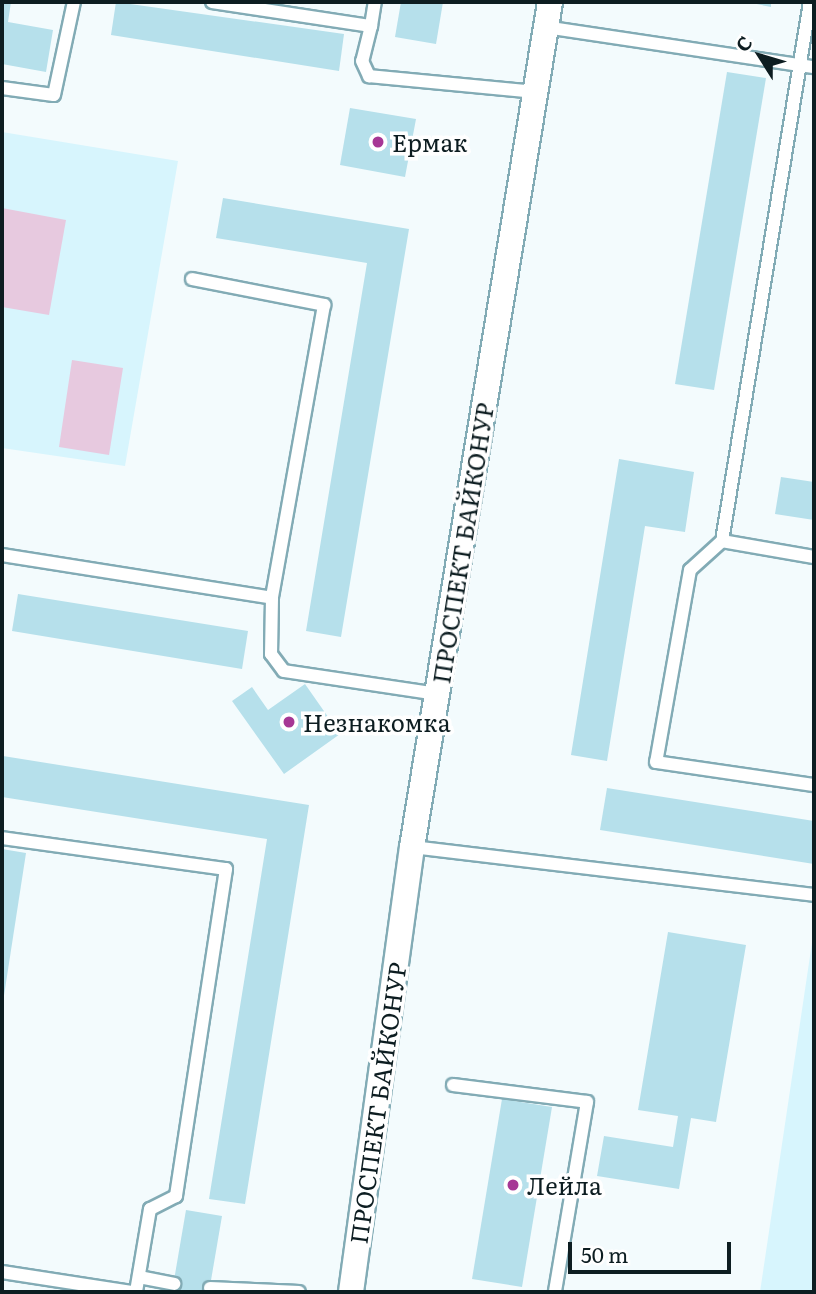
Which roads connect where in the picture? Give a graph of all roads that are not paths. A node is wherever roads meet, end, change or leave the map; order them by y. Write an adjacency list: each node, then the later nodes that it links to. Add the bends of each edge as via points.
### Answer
1 (74, 2): 10 (lane, via 54,95)
2 (212, 2): 6 (lane)
3 (375, 2): 6 (lane)
4 (550, 2): 7 (street, ПРОСПЕКТ БАЙКОНУР)
5 (810, 2): 8 (lane)
6 (371, 26): 11 (lane, via 362,61 369,76)
7 (545, 27): 8 (lane); 11 (street, ПРОСПЕКТ БАЙКОНУР)
8 (799, 65): 9 (lane); 13 (lane)
9 (814, 67)
10 (2, 88)
11 (535, 92): 17 (street, ПРОСПЕКТ БАЙКОНУР)
12 (192, 279): 16 (lane, via 324,305)
13 (722, 541): 15 (lane); 18 (lane, via 690,570 656,762)
14 (2, 555): 16 (lane)
15 (814, 556)
16 (272, 598): 17 (lane, via 271,654 284,671)
17 (438, 694): 20 (street, ПРОСПЕКТ БАЙКОНУР)
18 (814, 785)
19 (2, 838): 24 (lane, via 226,869 176,1196 150,1209)
20 (412, 847): 21 (lane); 29 (street, ПРОСПЕКТ БАЙКОНУР)
21 (814, 895)
22 (453, 1085): 30 (lane, via 587,1102)
23 (2, 1272): 27 (lane)
24 (139, 1277): 25 (lane); 27 (lane)
25 (174, 1284)
26 (210, 1289): 28 (lane)
27 (134, 1292)
28 (299, 1292)
29 (351, 1292)
30 (555, 1292)

